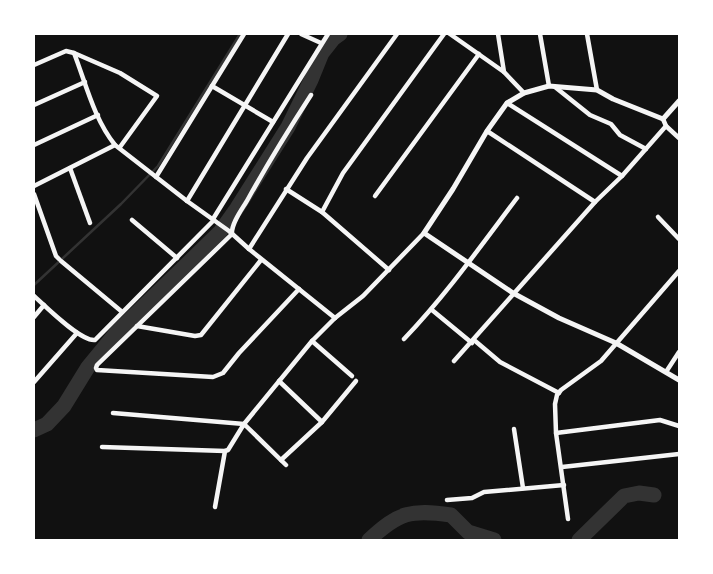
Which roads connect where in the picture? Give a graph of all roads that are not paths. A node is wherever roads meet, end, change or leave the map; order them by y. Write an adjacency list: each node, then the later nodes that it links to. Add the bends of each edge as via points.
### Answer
1 (244, 34): 17 (street)
2 (288, 34): 25 (street)
3 (302, 34): 11 (street)
4 (328, 34): 11 (street)
5 (397, 34): 39 (street)
6 (444, 34): 45 (street, via 343,173)
7 (450, 34): 13 (street)
8 (498, 34): 15 (street)
9 (540, 34): 18 (street)
10 (587, 34): 19 (street)
11 (320, 43): 28 (street)
12 (74, 53): 14 (street, via 66,51); 16 (street); 33 (street, via 120,73 158,96)
13 (479, 54): 15 (street); 41 (street)
14 (34, 65)
15 (504, 72): 20 (street)
16 (85, 82): 24 (street); 26 (street)
17 (212, 86): 25 (street); 37 (street)
18 (552, 86): 19 (street); 20 (street); 34 (street, via 590,115 611,124 620,135)
19 (596, 90): 27 (street)
20 (524, 93): 23 (street)
21 (311, 95): 50 (street)
22 (679, 101): 27 (street)
23 (507, 102): 30 (street); 36 (street)
24 (34, 106)
25 (245, 106): 28 (street); 43 (street)
26 (98, 115): 32 (street); 33 (street, via 107,134)
27 (663, 119): 29 (street)
28 (274, 122): 48 (street)
29 (666, 126): 31 (street); 34 (street)
30 (487, 131): 44 (street); 51 (street)
31 (679, 138)
32 (34, 145)
33 (118, 146): 35 (street); 37 (street)
34 (646, 149): 36 (street)
35 (70, 168): 38 (street); 49 (street)
36 (622, 176): 44 (street)
37 (156, 177): 43 (street)
38 (34, 186)
39 (286, 189): 45 (street); 53 (street)
40 (34, 194): 64 (street, via 56,256)
41 (375, 196)
42 (517, 198): 56 (street)
43 (187, 201): 48 (street)
44 (595, 202): 60 (street)
45 (322, 212): 57 (street)
46 (658, 217): 52 (street)
47 (132, 220): 54 (street)
48 (214, 220): 50 (street); 54 (street)
49 (90, 223)
50 (230, 232): 53 (street); 67 (street)
51 (424, 233): 56 (street); 57 (street)
52 (679, 239)
53 (248, 250): 55 (street)
54 (177, 258): 64 (street)
55 (262, 260): 59 (street); 67 (street, via 201,335)
56 (469, 263): 60 (street); 63 (street)
57 (388, 270): 66 (street)
58 (679, 271): 72 (street)
59 (298, 290): 66 (street); 67 (street, via 223,373 213,376 98,370 97,365)
60 (514, 293): 70 (street); 72 (street, via 559,318)
61 (34, 296): 62 (street)
62 (44, 305): 65 (street); 68 (street)
63 (432, 310): 69 (street); 70 (street)
64 (121, 311): 68 (street, via 95,340)
65 (34, 316)
66 (335, 318): 71 (street)
67 (138, 326)
68 (77, 332): 80 (street)
69 (404, 339)
70 (473, 341): 74 (street); 81 (street, via 500,362)
71 (312, 342): 76 (street); 78 (street)
72 (616, 343): 75 (street); 81 (street, via 602,361)
73 (679, 352): 75 (street)
74 (454, 361)
75 (666, 372): 77 (street)
76 (352, 376)
77 (679, 380)
78 (279, 381): 83 (street); 84 (street)
79 (356, 381): 83 (street)
80 (34, 382)
81 (559, 393): 87 (street, via 555,404)
82 (112, 413): 84 (street)
83 (322, 422): 91 (street)
84 (244, 424): 89 (street); 91 (street)
85 (679, 426): 87 (street, via 660,420)
86 (514, 429): 95 (street)
87 (556, 433): 93 (street)
88 (102, 447): 89 (street)
89 (225, 451): 97 (street)
90 (679, 454): 93 (street)
91 (281, 460): 92 (street)
92 (286, 465)
93 (562, 467): 94 (street)
94 (564, 485): 95 (street); 98 (street)
95 (523, 488): 96 (street)
96 (447, 500)
97 (215, 507)
98 (568, 520)

